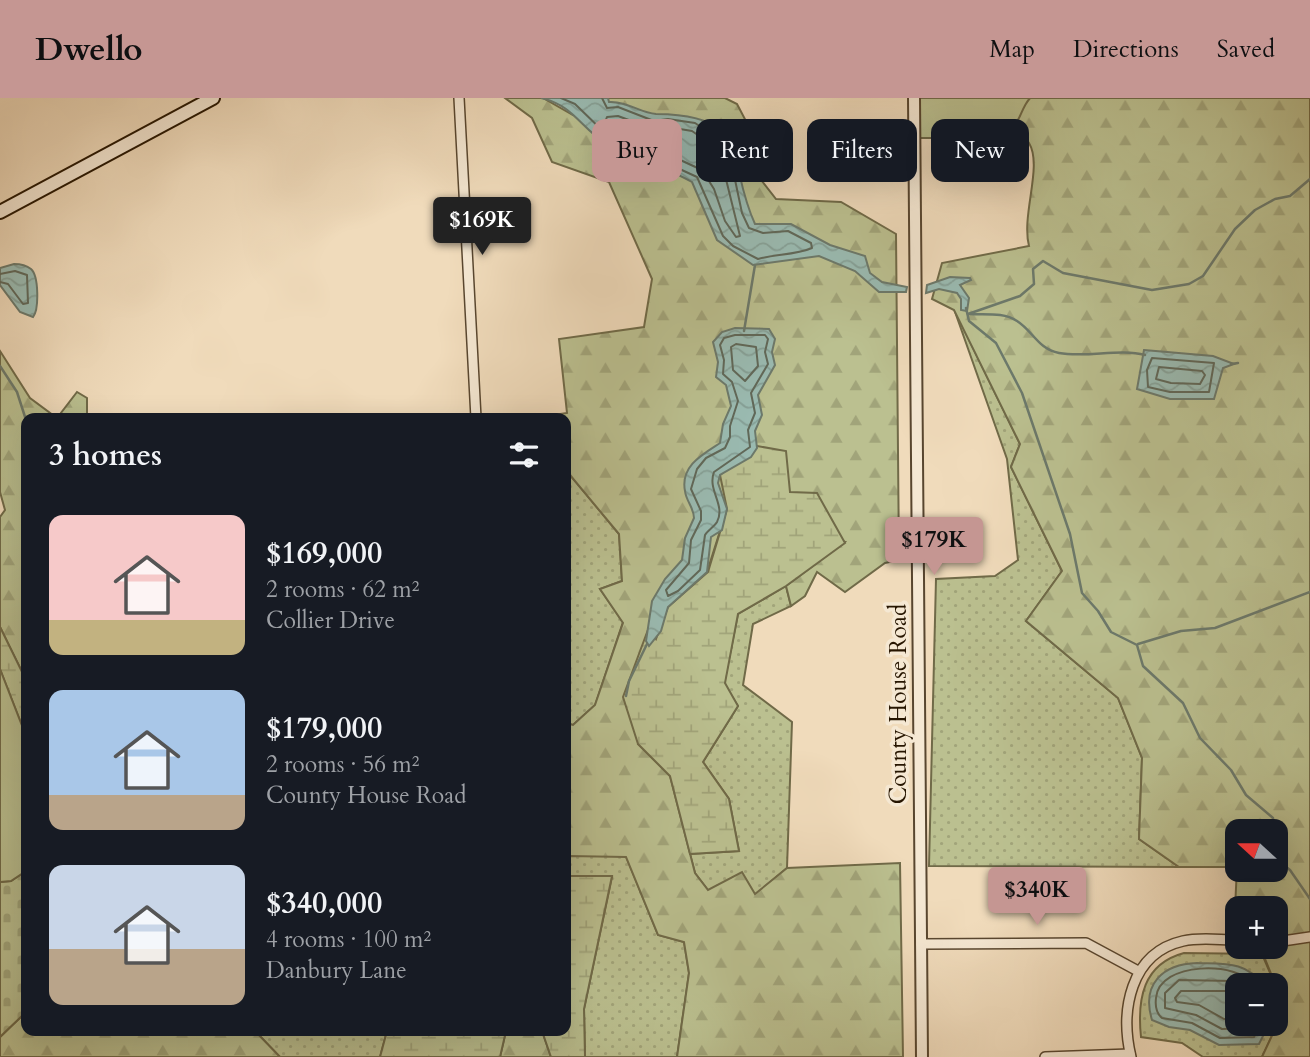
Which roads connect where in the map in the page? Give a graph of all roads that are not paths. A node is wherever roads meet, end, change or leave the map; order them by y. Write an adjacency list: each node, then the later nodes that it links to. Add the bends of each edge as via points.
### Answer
1 (212, 98): 4 (main road)
2 (458, 98): 5 (street)
3 (914, 98): 9 (street, County House Road)
4 (0, 212)
5 (476, 413)
6 (1310, 937): 8 (street)
7 (1225, 940): 10 (street, via 1181,941 1150,958)
8 (1288, 940)
9 (921, 944): 10 (street, via 1086,943); 12 (street, County House Road)
10 (1138, 971): 11 (street, via 1129,1010)
11 (1130, 1055): 13 (street)
12 (922, 1057)
13 (1045, 1057)

